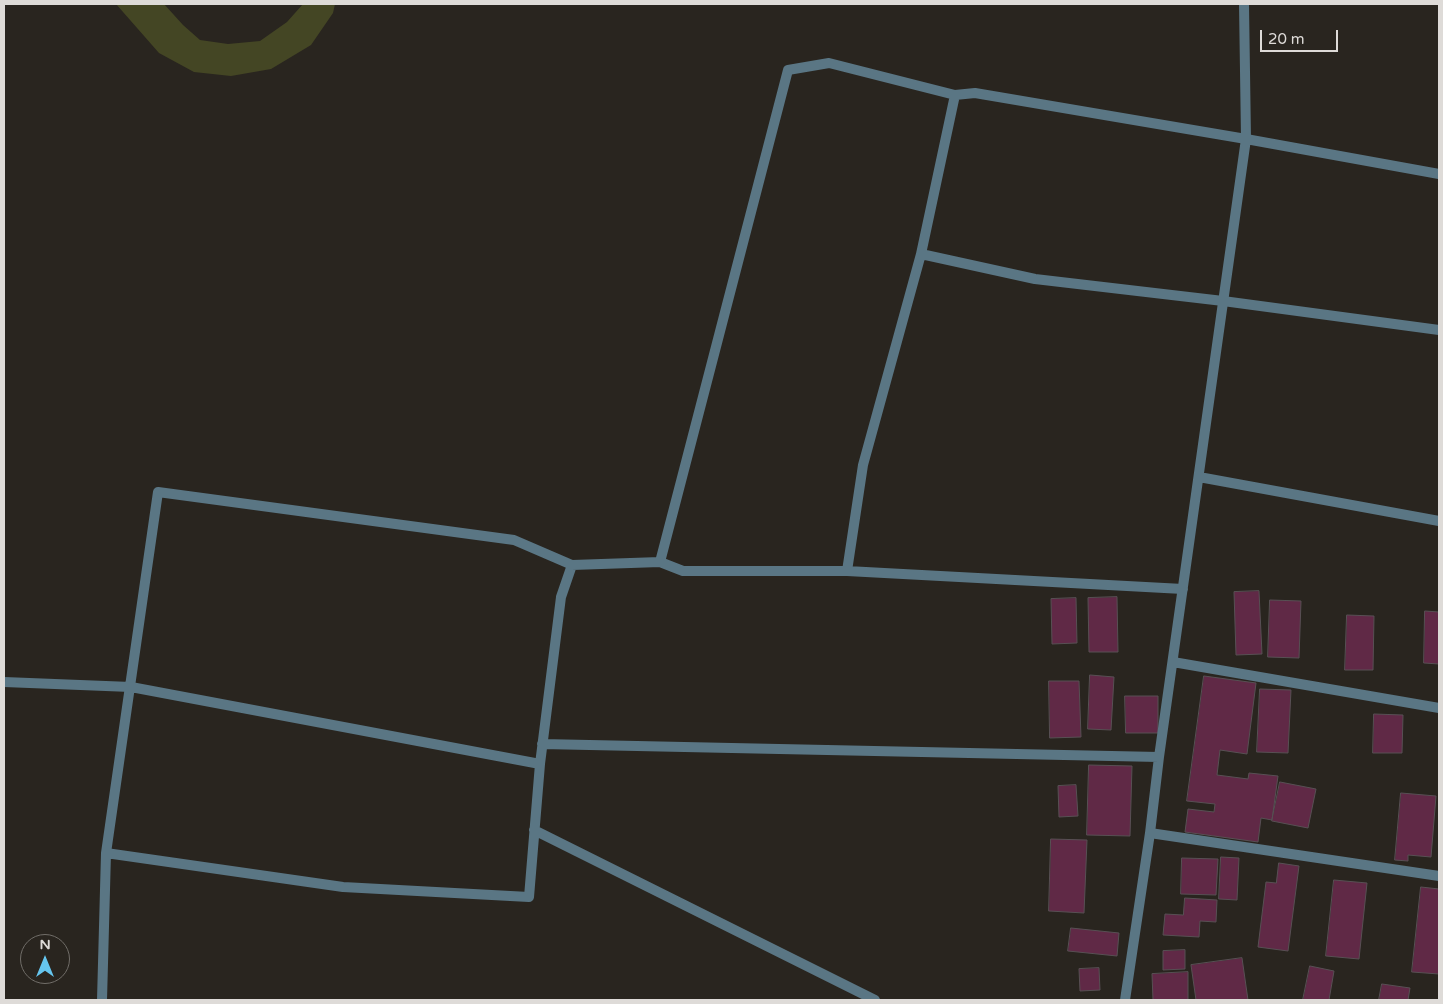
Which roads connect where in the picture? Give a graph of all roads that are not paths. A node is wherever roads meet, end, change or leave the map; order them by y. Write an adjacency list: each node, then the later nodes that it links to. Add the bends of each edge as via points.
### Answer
1 (1244, 4): 3 (street)
2 (955, 95): 3 (street, via 975,93); 5 (street); 10 (street, via 829,64 788,70)
3 (1246, 139): 4 (street); 6 (street)
4 (1439, 174)
5 (921, 254): 6 (street, via 1035,279); 12 (street, via 863,465)
6 (1223, 301): 7 (street); 8 (street)
7 (1439, 330)
8 (1199, 477): 9 (street); 13 (street)
9 (1439, 521)
10 (660, 562): 11 (street); 12 (street, via 684,572)
11 (572, 565): 16 (street, via 514,540 158,492); 18 (street, via 561,597)
12 (847, 572): 13 (street)
13 (1183, 590): 14 (street)
14 (1173, 662): 17 (street); 19 (street)
15 (4, 682): 16 (street)
16 (131, 687): 20 (street); 23 (street)
17 (1439, 708)
18 (542, 744): 19 (street); 20 (street)
19 (1159, 757): 22 (street)
20 (540, 764): 21 (street)
21 (534, 830): 23 (street, via 529,897 343,887); 26 (street)
22 (1150, 833): 24 (street); 27 (street)
23 (106, 853): 25 (street)
24 (1439, 876)
25 (102, 1000)
26 (875, 1000)
27 (1126, 1000)

